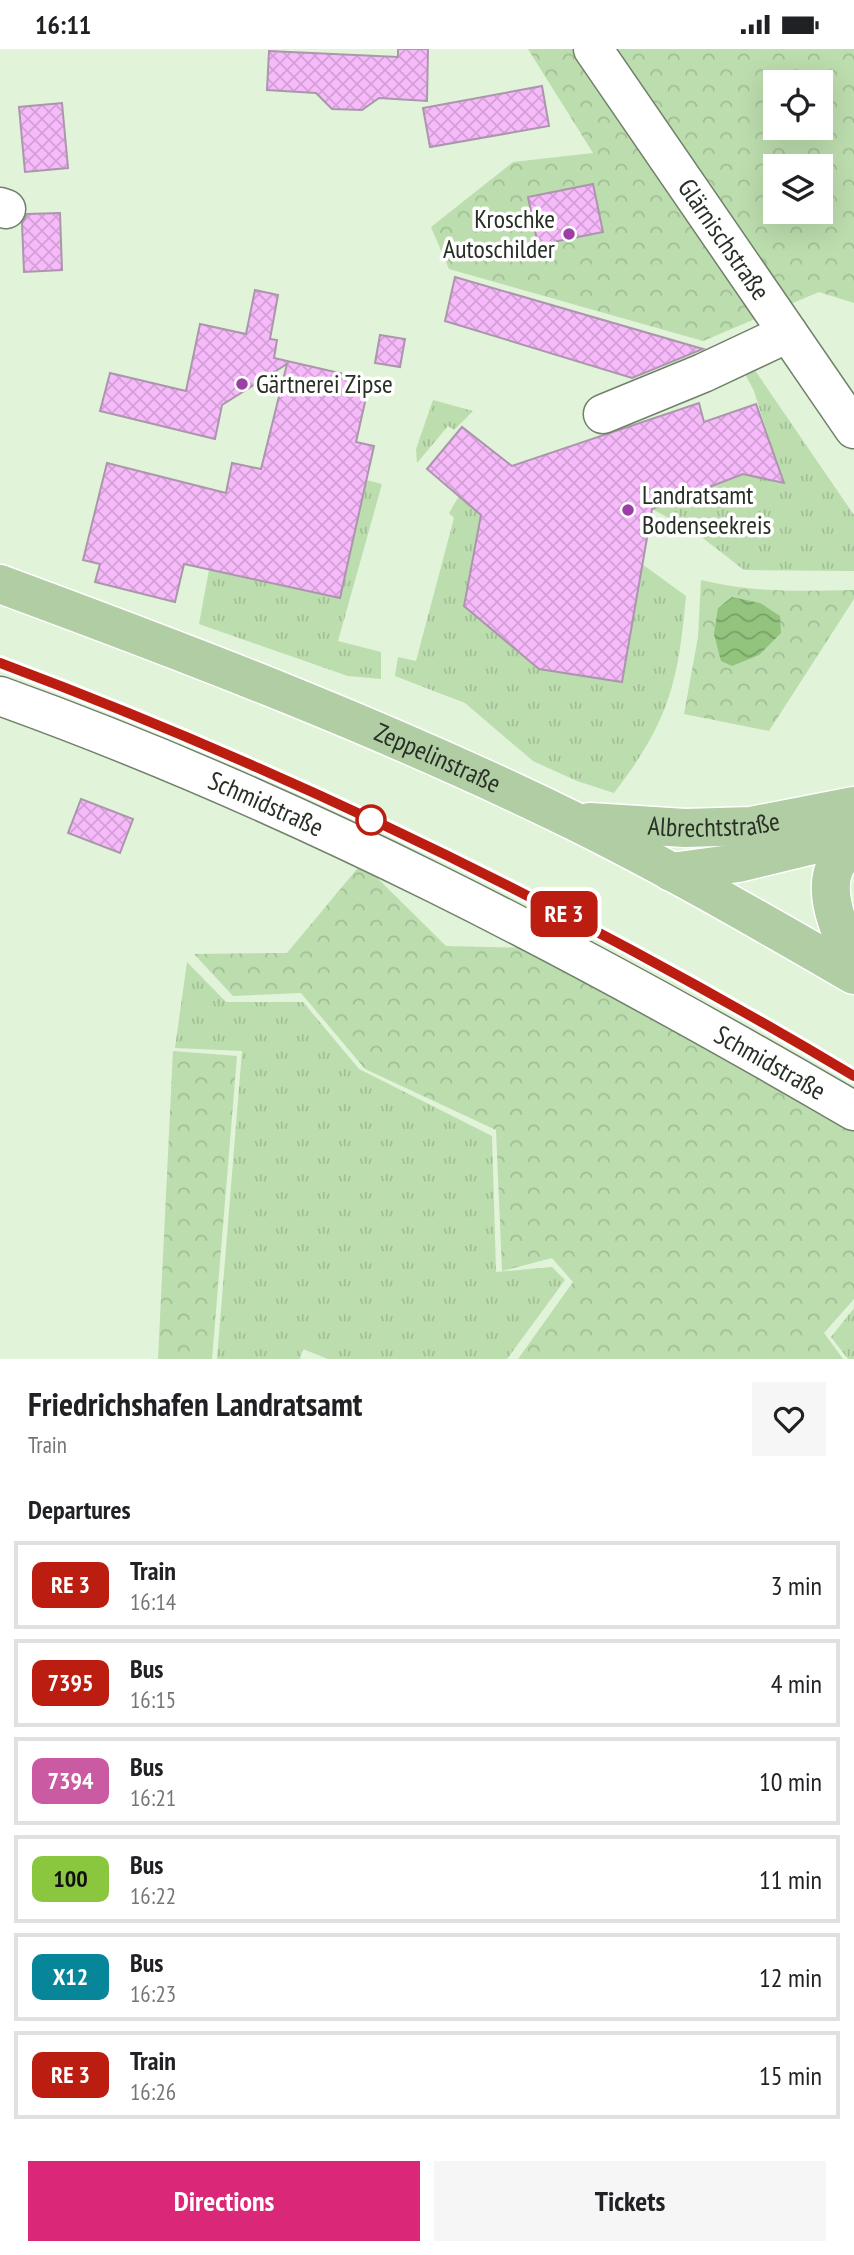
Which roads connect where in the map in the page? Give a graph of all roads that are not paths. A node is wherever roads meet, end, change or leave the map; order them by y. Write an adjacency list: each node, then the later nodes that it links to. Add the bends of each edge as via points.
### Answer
1 (593, 49): 2 (street, Glärnischstraße)
2 (788, 333): 3 (street); 4 (street, Glärnischstraße)
3 (603, 414)
4 (854, 429)
5 (0, 584): 8 (main road, Zeppelinstraße, via 235,670)
6 (0, 696): 14 (street, Schmidstraße, via 299,818 590,965)
7 (854, 806): 8 (main road, Albrechtstraße, via 751,825 685,828)
8 (574, 821): 11 (main road, Zeppelinstraße)
9 (854, 835): 11 (main road, Albrechtstraße, via 738,863)
10 (854, 849): 12 (main road, via 837,863 831,893 837,924)
11 (671, 872): 13 (main road, Zeppelinstraße)
12 (854, 962)
13 (854, 975)
14 (854, 1111)

